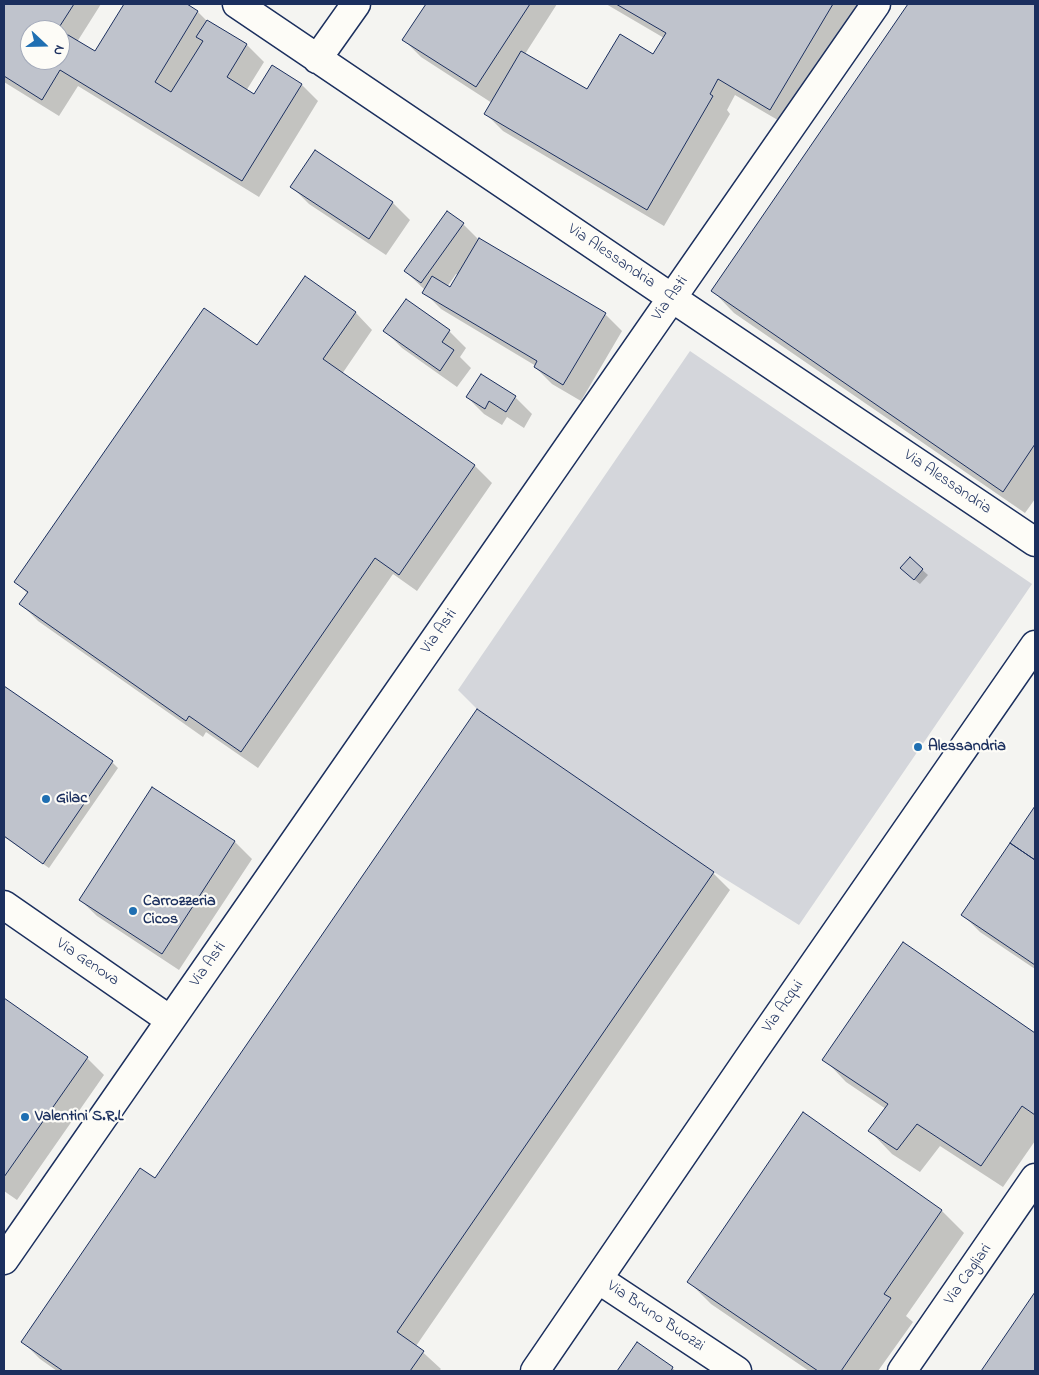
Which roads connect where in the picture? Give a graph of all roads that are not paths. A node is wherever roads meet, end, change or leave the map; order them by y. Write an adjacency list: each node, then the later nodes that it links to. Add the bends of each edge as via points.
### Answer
1 (237, 4): 4 (street, Via Alessandria)
2 (356, 4): 4 (street)
3 (876, 4): 5 (street, Via Asti)
4 (318, 59): 5 (street, Via Alessandria)
5 (672, 298): 6 (street, Via Alessandria); 9 (street, Via Asti)
6 (1035, 542)
7 (1035, 645): 12 (street, Via Acqui)
8 (4, 905): 9 (street, Via Genova)
9 (170, 1020): 11 (street, Via Asti)
10 (1035, 1178): 15 (street, Via Cagliari)
11 (4, 1260)
12 (598, 1279): 13 (street, Via Acqui); 14 (street, Via Bruno Buozzi)
13 (535, 1371)
14 (737, 1371)
15 (902, 1371)

